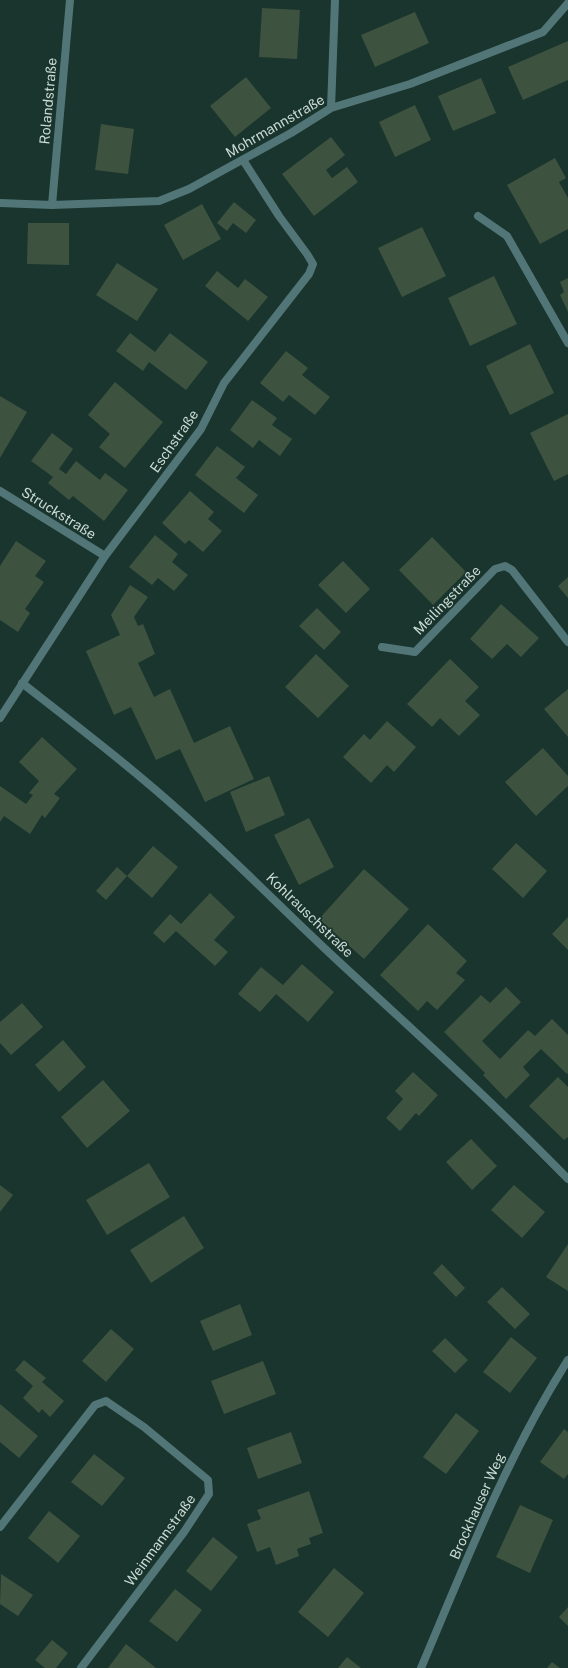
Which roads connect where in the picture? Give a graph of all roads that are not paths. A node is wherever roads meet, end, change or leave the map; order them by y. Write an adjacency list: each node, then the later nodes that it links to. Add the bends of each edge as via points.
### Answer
1 (70, 0): 7 (street, Rolandstraße)
2 (335, 0): 4 (street)
3 (568, 3): 4 (street, Mohrmannstraße, via 543,32 410,84)
4 (331, 108): 5 (street, Mohrmannstraße)
5 (243, 160): 7 (street, Mohrmannstraße, via 159,202); 11 (street, Eschstraße, via 307,254 312,264 309,274 224,383 200,429)
6 (0, 203): 7 (street, Mohrmannstraße)
7 (52, 205)
8 (478, 216): 9 (street, via 506,236)
9 (568, 343)
10 (0, 492): 11 (street, Struckstraße)
11 (105, 556): 14 (street, Eschstraße)
12 (568, 642): 13 (street, Meilingstraße, via 512,570 505,566 495,569 415,652)
13 (382, 647)
14 (22, 683): 15 (street, Eschstraße); 16 (street, Kohlrauschstraße, via 104,747 231,857)
15 (0, 718)
16 (568, 1179)
17 (568, 1360): 20 (street, Brockhauser Weg, via 519,1446)
18 (0, 1527): 19 (street, Weinmannstraße, via 95,1405 106,1402 144,1426 208,1480 209,1494 184,1532)
19 (81, 1668)
20 (421, 1668)

